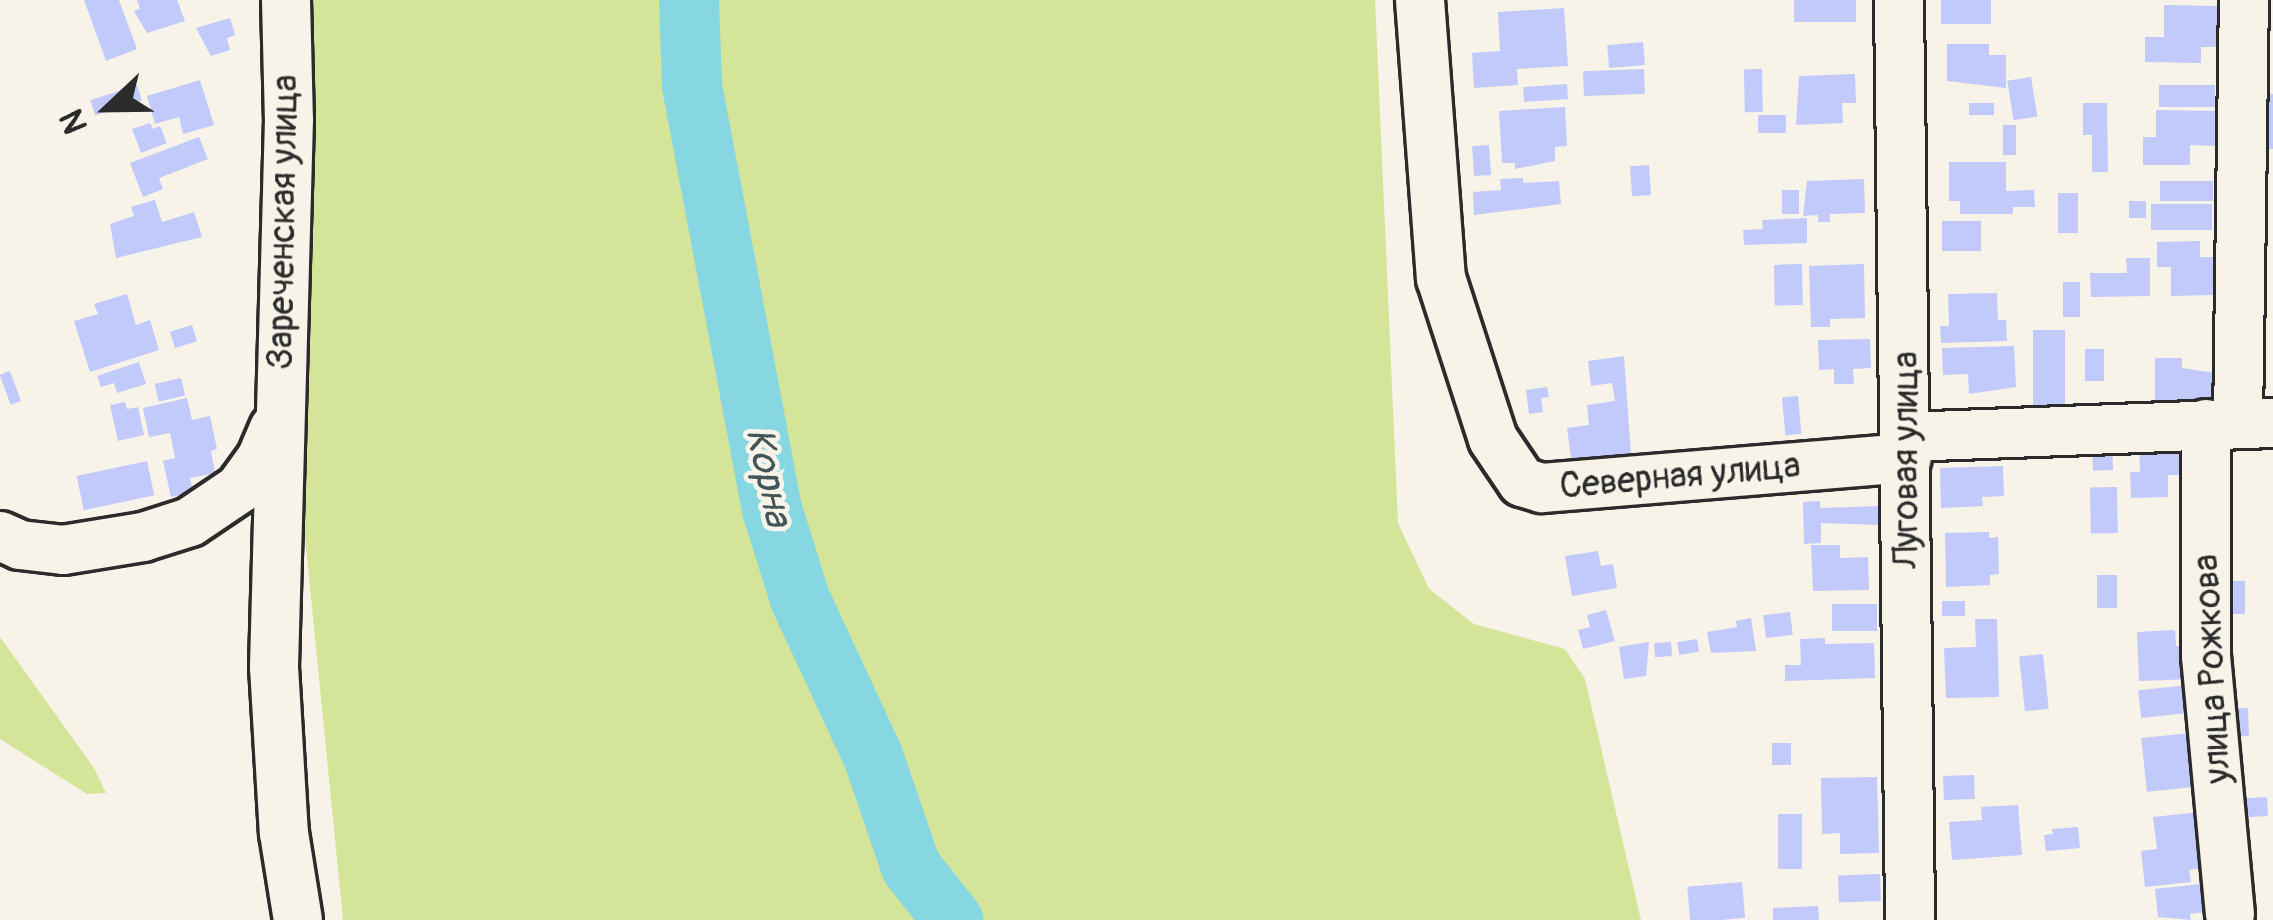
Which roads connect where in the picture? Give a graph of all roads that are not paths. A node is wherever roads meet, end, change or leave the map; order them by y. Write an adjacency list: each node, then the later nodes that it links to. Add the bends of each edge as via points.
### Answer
1 (286, 0): 6 (street, Зареченская улица)
2 (1420, 0): 7 (street, Северная улица, via 1441,278 1493,439 1522,482 1542,488)
3 (1899, 0): 7 (street, Луговая улица)
4 (2244, 0): 5 (street, улица Рожкова)
5 (2239, 423): 7 (street); 9 (street, улица Рожкова, via 2206,656)
6 (278, 430): 8 (street, via 239,489 190,522 63,550); 10 (street, Зареченская улица, via 274,667)
7 (1907, 448): 11 (street, Луговая улица)
8 (0, 536)
9 (2230, 914)
10 (298, 920)
11 (1910, 920)

